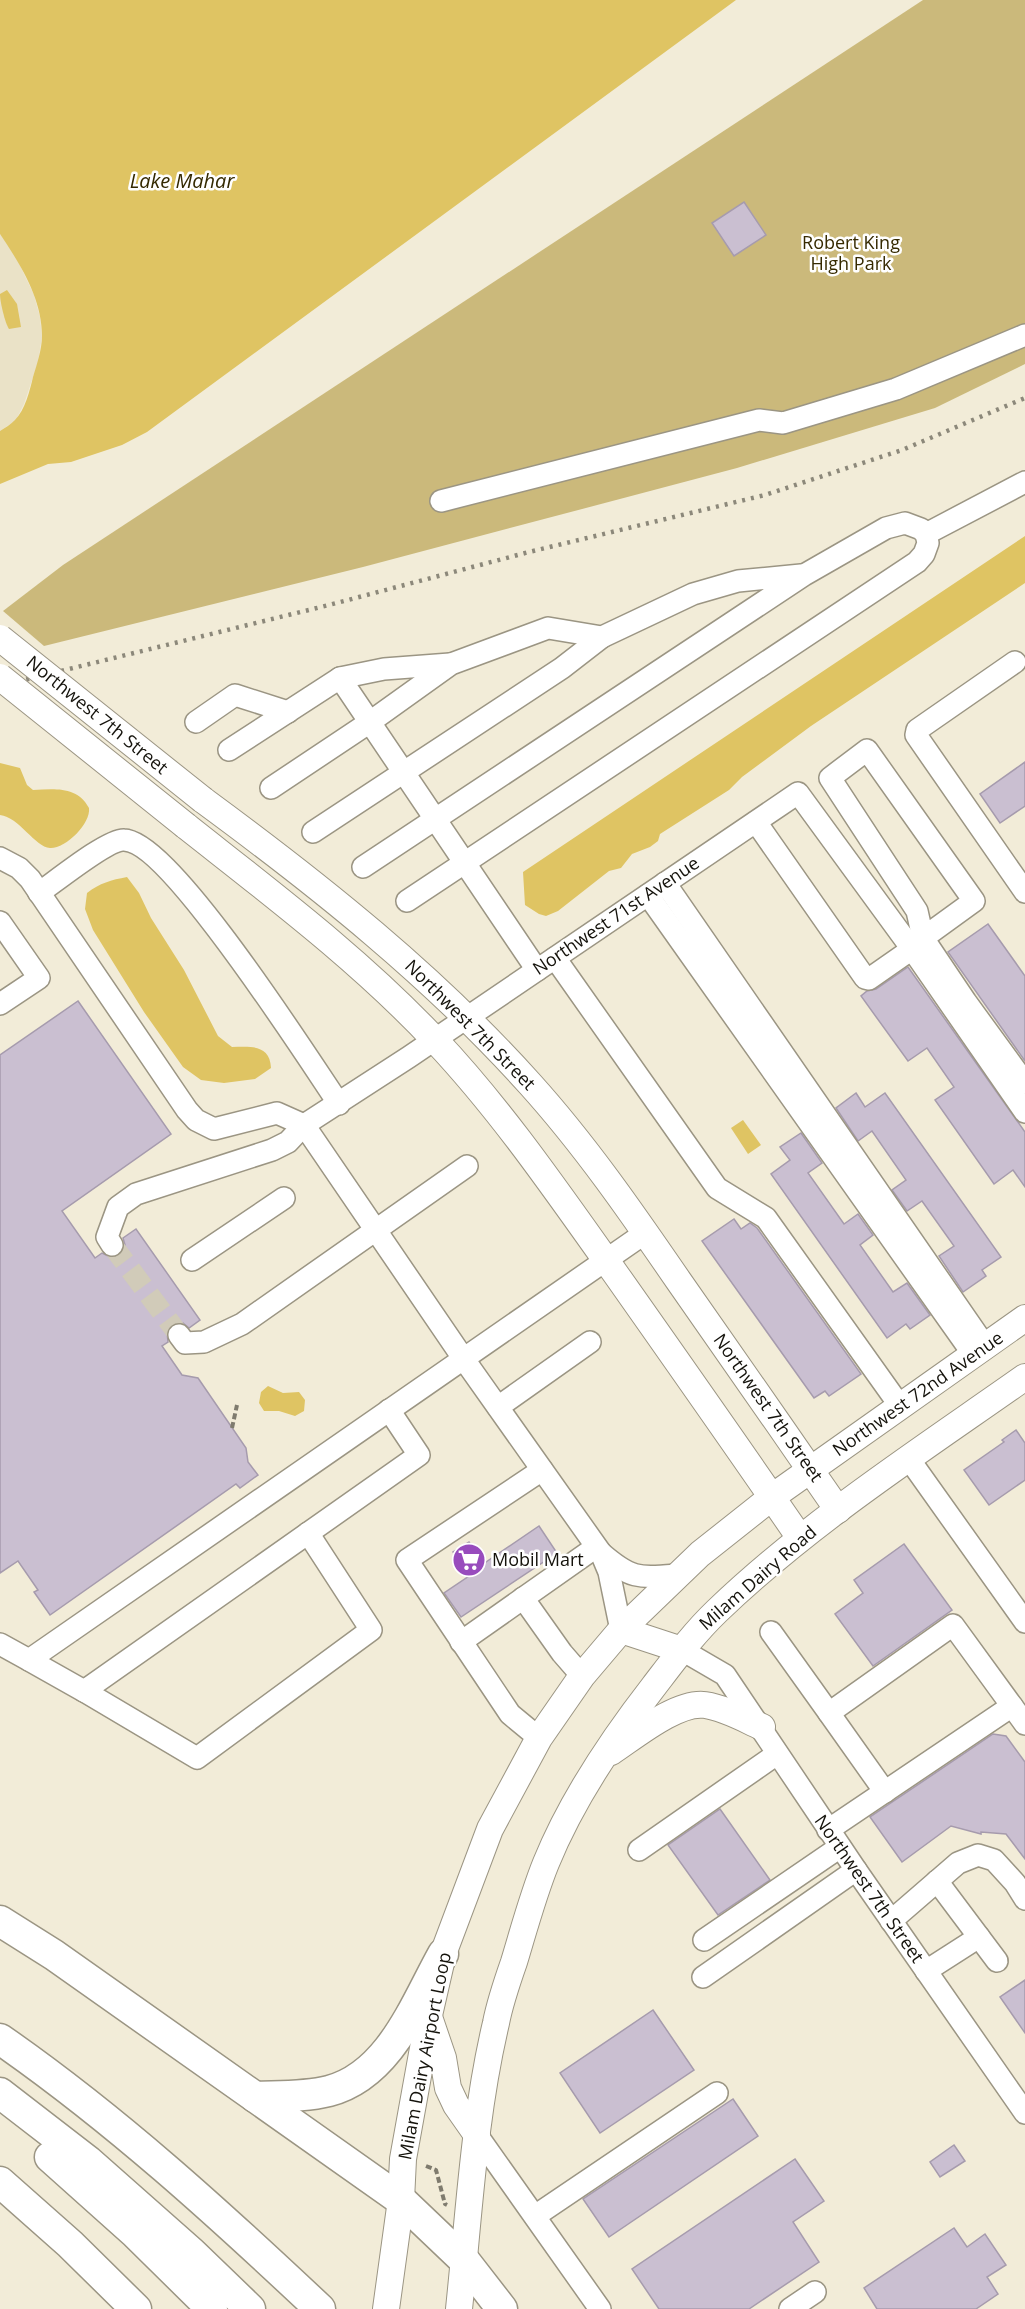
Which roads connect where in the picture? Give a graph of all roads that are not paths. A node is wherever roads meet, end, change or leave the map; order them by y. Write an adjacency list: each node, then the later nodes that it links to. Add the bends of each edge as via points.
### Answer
1 (1025, 335): 3 (street, via 896,389 783,423 759,420)
2 (1025, 482): 4 (street)
3 (441, 501)
4 (926, 534): 5 (street, via 905,524 886,528); 22 (street, via 928,543 917,562)
5 (804, 575): 6 (street, via 738,581 693,594); 18 (street)
6 (602, 637): 9 (street, via 548,628); 16 (street, via 562,668)
7 (0, 638): 33 (main road, Northwest 7th Street, bridge, via 377,935)
8 (1015, 662): 25 (street, via 917,730 916,735)
9 (451, 664): 11 (street, via 384,669); 14 (street)
10 (0, 677): 34 (main road, Northwest 7th Street, bridge, via 324,937)
11 (340, 678): 12 (street); 14 (street)
12 (288, 712): 13 (street, via 235,695); 15 (street)
13 (196, 722)
14 (370, 722): 16 (street); 17 (street)
15 (228, 750)
16 (402, 772): 18 (street); 20 (street)
17 (271, 788)
18 (436, 820): 22 (street); 23 (street)
19 (756, 822): 24 (street, Northwest 71st Avenue); 29 (street, Northwest 71st Avenue, via 798,793); 29 (street, via 865,978 869,979)
20 (313, 832)
21 (0, 858): 26 (street, via 19,868)
22 (465, 862): 27 (street); 31 (street)
23 (363, 867)
24 (656, 889): 30 (street, Northwest 71st Avenue); 49 (street)
25 (1025, 892)
26 (39, 893): 36 (street, via 111,843 127,840 138,844 197,903); 38 (street, via 196,1120 214,1129 277,1113)
27 (407, 901)
28 (0, 922): 32 (street, via 39,978)
29 (917, 944): 29 (street, via 917,911 830,778 867,750 974,901); 35 (street, via 966,1002); 37 (street)
30 (555, 958): 31 (street, Northwest 71st Avenue); 52 (street, via 717,1188 766,1218)
31 (537, 970): 33 (street, Northwest 71st Avenue)
32 (0, 1004)
33 (467, 1017): 34 (street, Northwest 71st Avenue); 42 (main road, Northwest 7th Street, via 577,1140)
34 (434, 1039): 36 (street, Northwest 71st Avenue); 45 (main road, Northwest 7th Street, via 500,1116)
35 (1025, 1083)
36 (339, 1104): 38 (street, Northwest 71st Avenue)
37 (1025, 1112)
38 (304, 1125): 41 (street); 43 (street, Northwest 71st Avenue, via 288,1142 272,1150 136,1194 118,1207 108,1237)
39 (467, 1166): 41 (street)
40 (284, 1198): 44 (street)
41 (376, 1230): 47 (street, via 242,1324 204,1342 185,1343); 50 (street)
42 (645, 1233): 45 (street); 57 (main road, Northwest 7th Street)
43 (112, 1245)
44 (192, 1260)
45 (606, 1260): 50 (street); 58 (main road, Northwest 7th Street)
46 (1025, 1318): 49 (main road, Northwest 72nd Avenue)
47 (179, 1335)
48 (590, 1342): 53 (street)
49 (979, 1350): 52 (main road, Northwest 72nd Avenue)
50 (463, 1358): 53 (street); 54 (street)
51 (1025, 1377): 55 (main road)
52 (900, 1406): 57 (main road, Northwest 72nd Avenue)
53 (498, 1407): 56 (street)
54 (389, 1410): 60 (street, via 419,1455); 71 (street)
55 (909, 1459): 59 (main road); 65 (street)
56 (542, 1470): 62 (street); 68 (street, via 407,1560)
57 (810, 1470): 58 (main road, Milam Dairy Airport Loop); 59 (main road, Northwest 7th Street)
58 (772, 1497): 61 (main road, Northwest 7th Street); 63 (main road, Milam Dairy Airport Loop)
59 (838, 1510): 61 (main road, Milam Dairy Road)
60 (309, 1533): 73 (street); 73 (street, via 371,1630 197,1758)
61 (800, 1538): 70 (main road, Milam Dairy Road, via 717,1611)
62 (598, 1550): 63 (street, via 619,1568 638,1576); 64 (street); 66 (street, via 609,1572)
63 (676, 1575): 66 (main road, Milam Dairy Airport Loop)
64 (523, 1598): 68 (street); 72 (street)
65 (1025, 1622)
66 (621, 1630): 70 (main road); 72 (main road, Milam Dairy Airport Loop)
67 (771, 1632): 75 (street)
68 (461, 1642): 78 (street, via 510,1714)
69 (0, 1644): 71 (street)
70 (682, 1650): 77 (street, Northwest 7th Street, via 726,1675); 80 (main road)
71 (29, 1660): 73 (street)
72 (582, 1676): 78 (main road, Milam Dairy Airport Loop)
73 (84, 1691)
74 (1012, 1706): 75 (street, via 952,1625); 76 (street); 81 (street)
75 (829, 1713): 81 (street)
76 (1025, 1724)
77 (762, 1727): 79 (street, Northwest 7th Street); 80 (main road, via 721,1709 692,1705 674,1712)
78 (539, 1738): 91 (main road, Milam Dairy Airport Loop, via 490,1829)
79 (777, 1754): 82 (street, Northwest 7th Street); 83 (street)
80 (603, 1757): 102 (main road, via 546,1862 528,1913 496,2021)
81 (885, 1792): 82 (street)
82 (834, 1838): 84 (street, Northwest 7th Street); 90 (street)
83 (639, 1850)
84 (856, 1870): 88 (street, Northwest 7th Street); 94 (street)
85 (937, 1881): 86 (street, via 958,1863 978,1855 994,1860); 88 (street); 89 (street)
86 (1025, 1899)
87 (0, 1921): 99 (highway)
88 (891, 1921): 93 (street, Northwest 7th Street)
89 (979, 1937): 92 (street); 93 (street)
90 (704, 1940)
91 (443, 1953): 95 (main road, Milam Dairy Airport Loop); 99 (highway, via 397,2037 367,2072 347,2085 327,2091)
92 (997, 1961)
93 (926, 1971): 100 (street, Northwest 7th Street)
94 (703, 1977)
95 (429, 2015): 102 (main road, via 448,2088); 104 (main road, Milam Dairy Airport Loop, via 403,2158)
96 (0, 2039): 111 (highway, via 86,2102 202,2198)
97 (0, 2093): 110 (highway, via 88,2161)
98 (717, 2093): 105 (street)
99 (255, 2097): 104 (highway)
100 (1021, 2100)
101 (0, 2116): 109 (highway, via 70,2173)
102 (477, 2134): 105 (street); 106 (main road)
103 (0, 2182): 108 (highway)
104 (401, 2200): 106 (highway); 112 (main road, Milam Dairy Airport Loop)
105 (535, 2216): 115 (street)
106 (464, 2260): 113 (main road); 114 (highway)
107 (814, 2292): 116 (street)
108 (136, 2309)
109 (212, 2309)
110 (250, 2309)
111 (320, 2309)
112 (386, 2309)
113 (459, 2309)
114 (502, 2309)
115 (600, 2309)
116 (790, 2309)

